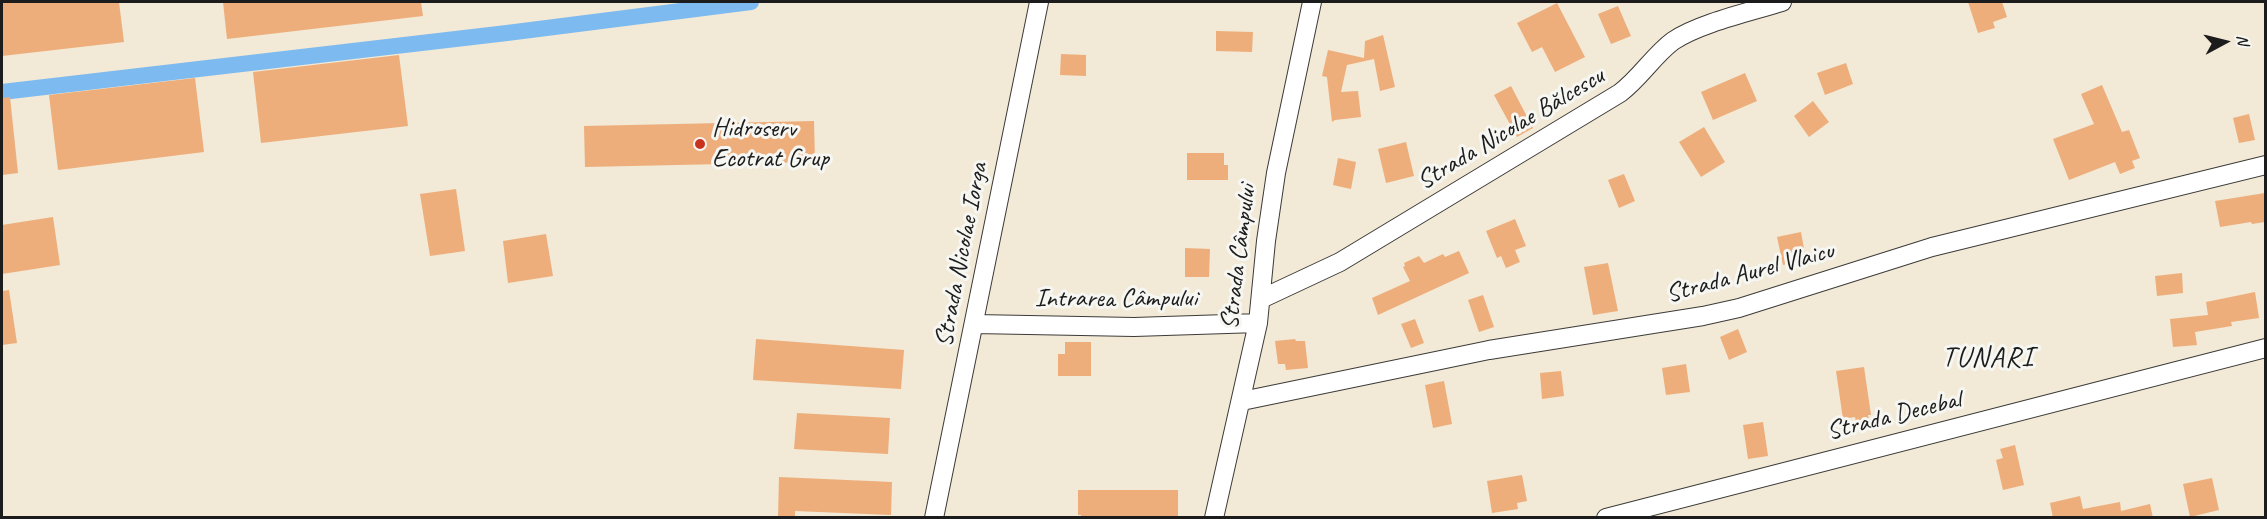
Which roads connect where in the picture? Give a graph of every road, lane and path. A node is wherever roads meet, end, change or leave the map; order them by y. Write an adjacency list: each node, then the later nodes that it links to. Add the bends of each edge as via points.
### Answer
1 (1039, 2): 7 (street, Strada Nicolae Iorga)
2 (1312, 2): 5 (street, Strada Câmpului, via 1276,173)
3 (1782, 2): 5 (street, Strada Nicolae Bălcescu, via 1673,41 1620,93 1340,262)
4 (2265, 165): 9 (street, Strada Aurel Vlaicu, via 1932,248 1739,308 1489,350)
5 (1261, 298): 6 (street, Strada Câmpului)
6 (1258, 323): 7 (street, Intrarea Câmpului, via 1134,327); 9 (street, Strada Câmpului)
7 (975, 324): 10 (street, Strada Nicolae Iorga)
8 (2265, 348): 12 (street, Strada Decebal)
9 (1242, 400): 11 (street, Strada Câmpului)
10 (934, 518)
11 (1214, 518)
12 (1606, 518)

